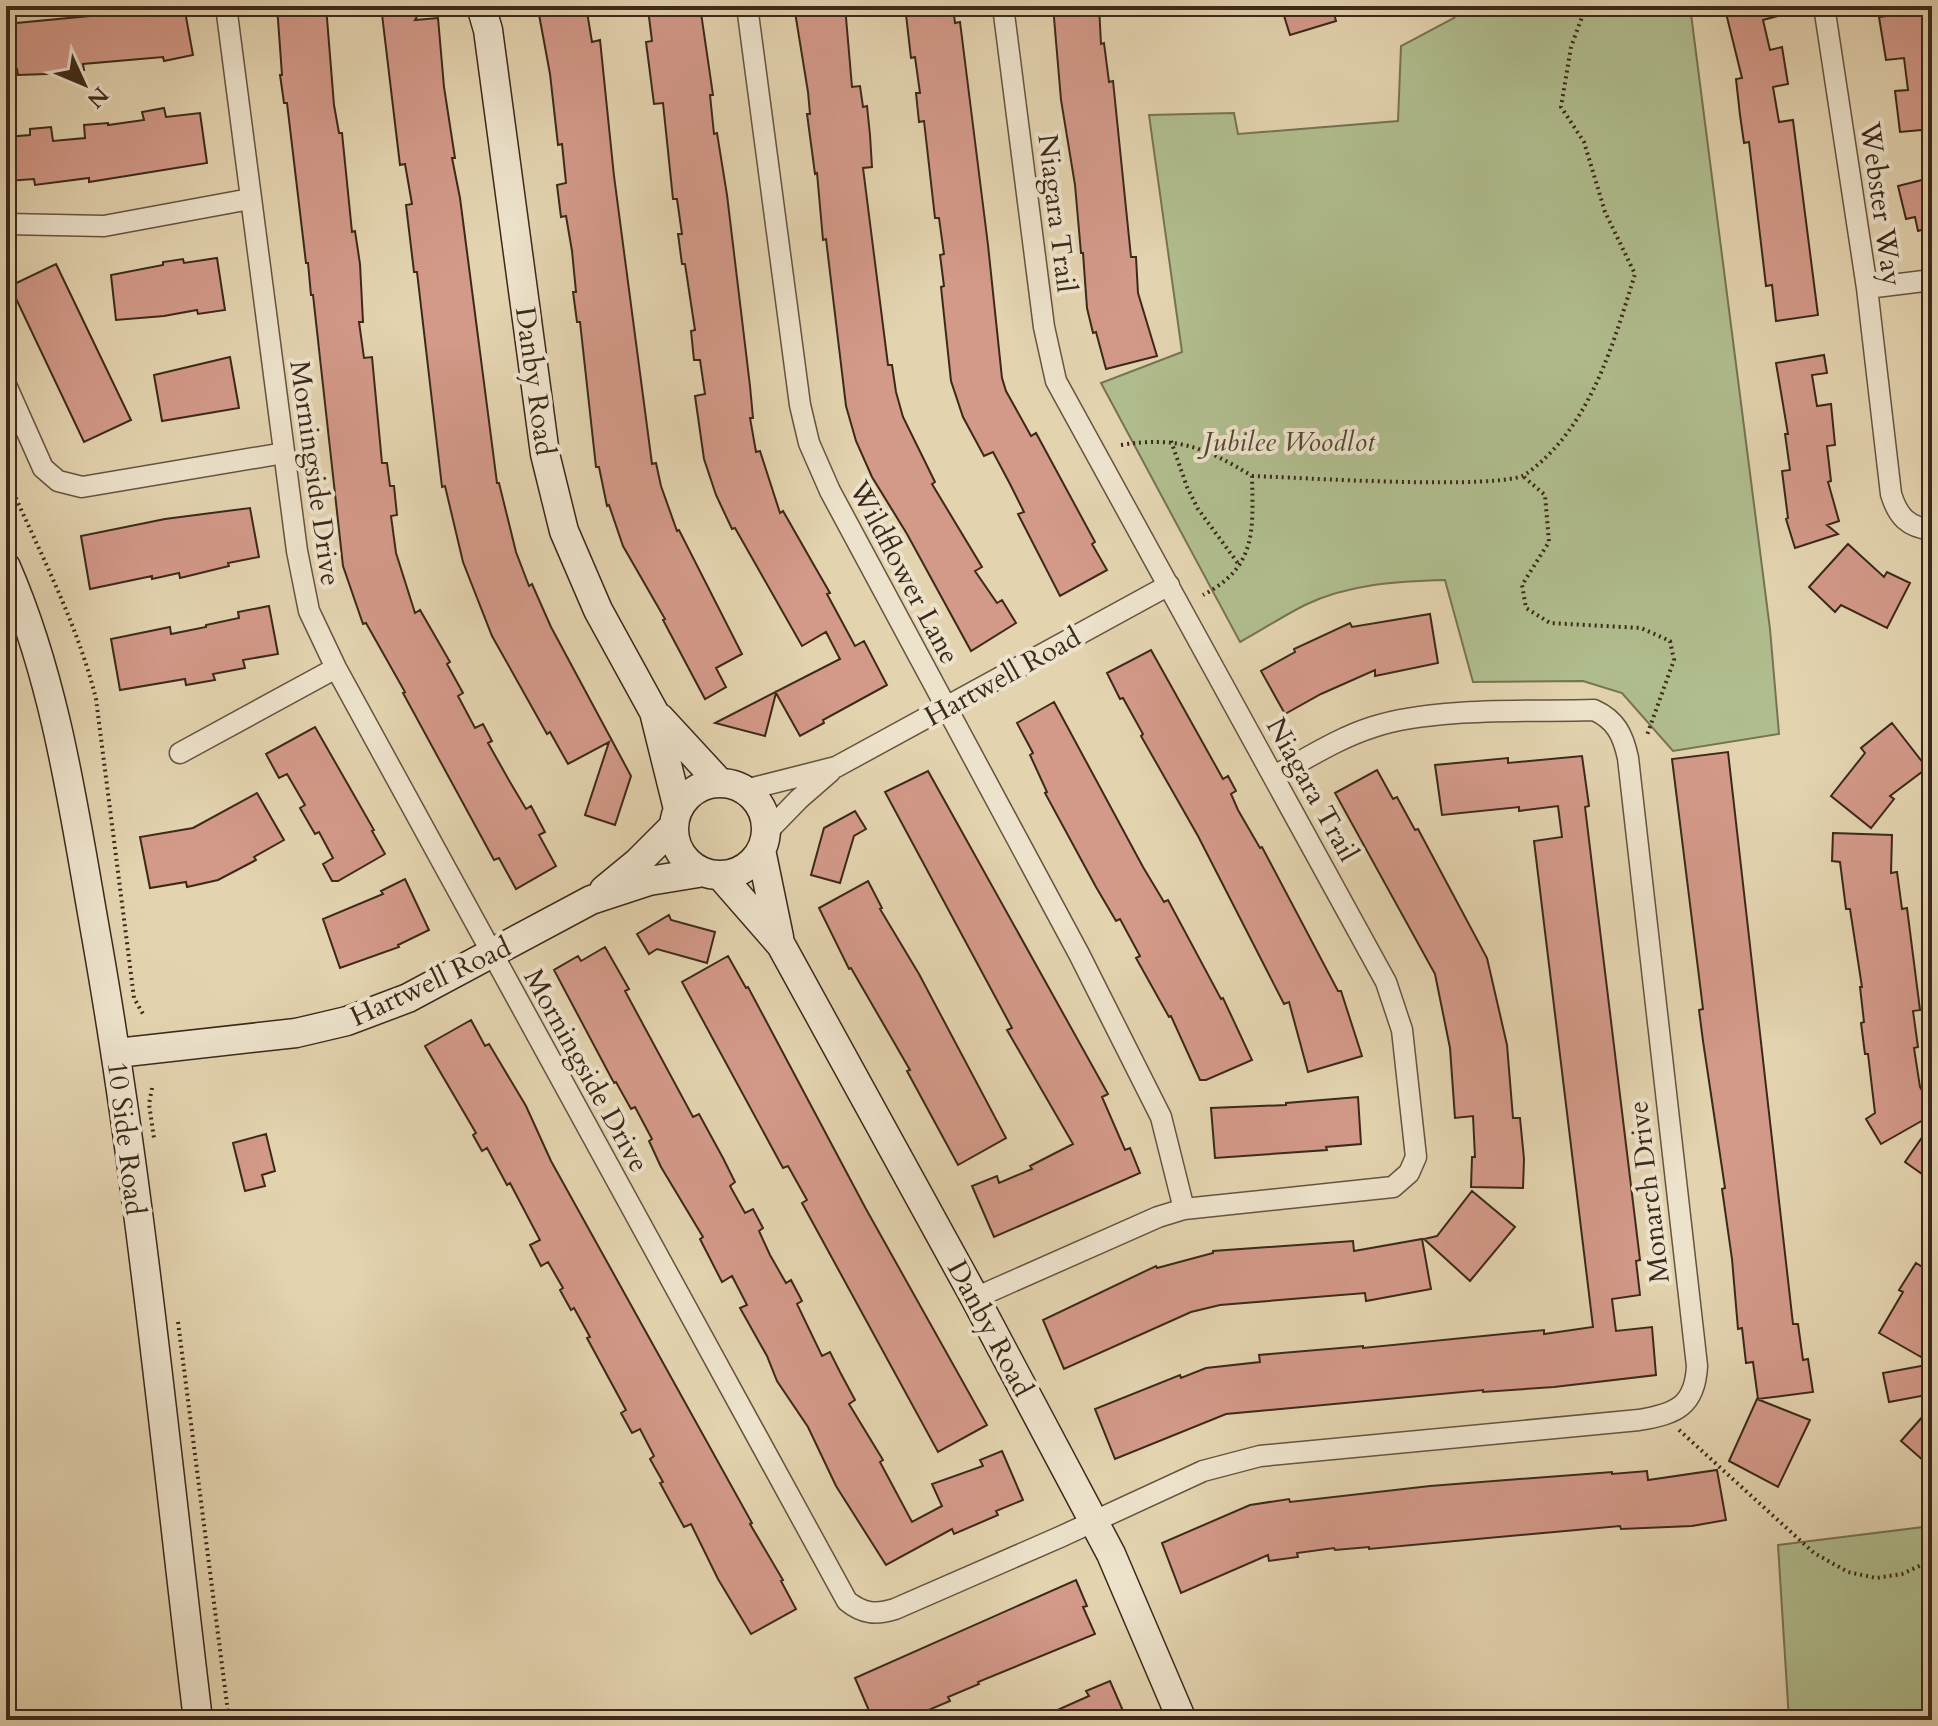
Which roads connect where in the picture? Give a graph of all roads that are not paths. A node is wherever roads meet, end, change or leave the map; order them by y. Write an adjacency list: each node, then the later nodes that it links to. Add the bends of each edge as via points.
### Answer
1 (226, 6): 6 (street, Morningside Drive)
2 (747, 6): 16 (street, Wildflower Lane, via 803,425 830,491)
3 (1003, 6): 14 (street, Niagara Trail, via 1044,327 1056,381)
4 (1824, 6): 9 (street, Webster Way)
5 (487, 14): 17 (street, Danby Road, via 545,454 564,531 598,610)
6 (250, 199): 7 (street, via 104,226); 11 (street, Morningside Drive)
7 (6, 224)
8 (1932, 280): 9 (street)
9 (1867, 288): 12 (street, Webster Way, via 1891,494 1905,522)
10 (6, 385): 11 (street, via 43,468 71,486)
11 (284, 453): 15 (street, Morningside Drive, via 305,596)
12 (1932, 530)
13 (6, 567): 28 (street, 10 Side Road, via 43,674 68,778)
14 (1169, 585): 16 (street, Hartwell Road); 20 (street, Niagara Trail)
15 (336, 668): 18 (street); 27 (street, Morningside Drive)
16 (947, 707): 19 (street, Hartwell Road); 29 (street, Wildflower Lane, via 1161,1117)
17 (654, 712): 21 (street, Danby Road); 22 (street, Danby Road)
18 (180, 753)
19 (836, 767): 21 (street, Hartwell Road); 23 (street, Hartwell Road, via 799,799)
20 (1274, 776): 29 (street, Niagara Trail, via 1398,1011 1416,1157 1409,1173 1393,1187 1373,1192); 31 (street, Monarch Drive, via 1373,726 1415,718 1594,710 1616,724 1628,758 1696,1389 1663,1416 1639,1420 1260,1456 1203,1471)
21 (733, 786): 22 (street, via 696,790); 23 (street, via 762,810)
22 (676, 817): 24 (street, via 679,851 689,864); 25 (street, Hartwell Road, via 638,862)
23 (763, 842): 24 (street, via 744,868); 26 (street, Danby Road)
24 (712, 874): 25 (street, Hartwell Road, via 649,881); 26 (street, Danby Road)
25 (591, 900): 27 (street, Hartwell Road)
26 (781, 945): 30 (street, Danby Road)
27 (492, 954): 28 (street, Hartwell Road, via 408,998 347,1021 296,1033); 31 (street, Morningside Drive, via 847,1601 873,1613 895,1609)
28 (117, 1053): 32 (street, 10 Side Road)
29 (1184, 1209): 30 (street, Niagara Trail)
30 (975, 1298): 31 (street, Danby Road)
31 (1094, 1521): 33 (street, Danby Road)
32 (198, 1720)
33 (1182, 1720)

